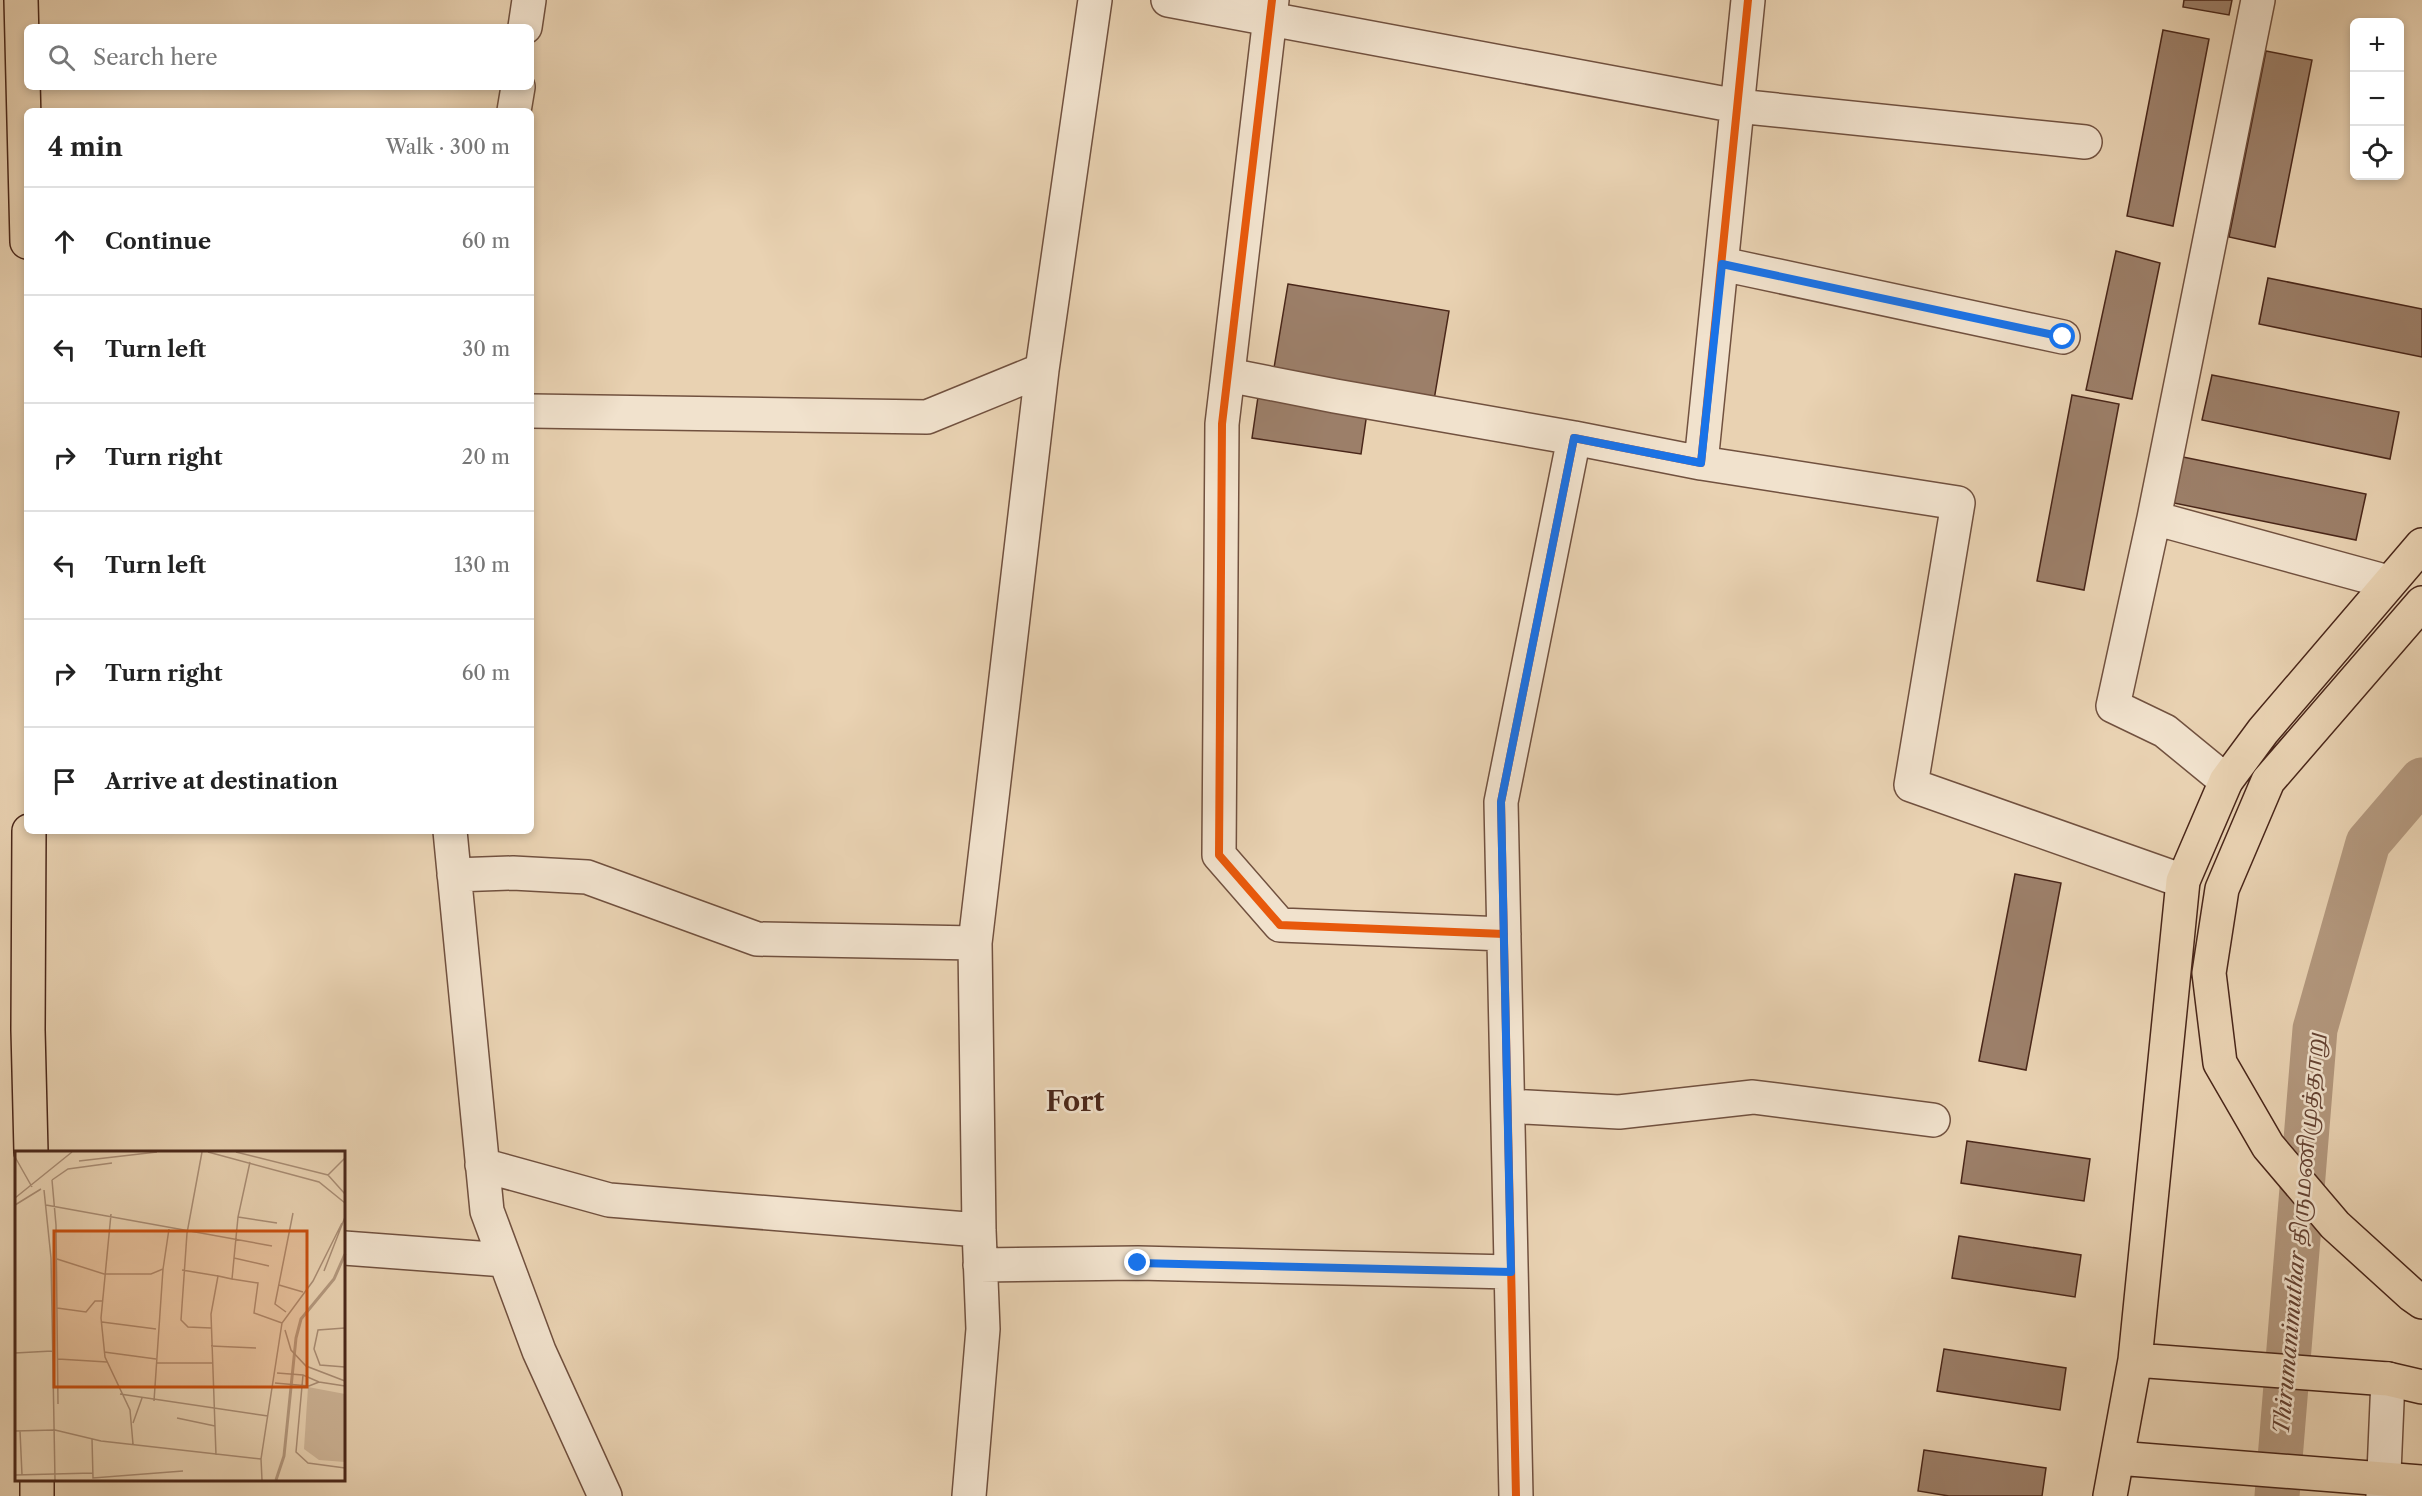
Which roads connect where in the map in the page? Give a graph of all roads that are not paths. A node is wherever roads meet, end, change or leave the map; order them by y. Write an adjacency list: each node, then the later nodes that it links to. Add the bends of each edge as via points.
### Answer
1 (21, 0): 12 (main road)
2 (529, 0): 8 (street)
3 (1095, 0): 16 (street)
4 (1168, 0): 7 (street)
5 (1748, 0): 10 (street)
6 (2258, 0): 21 (street)
7 (1270, 9): 10 (street); 17 (street)
8 (525, 24)
9 (518, 90): 11 (street)
10 (1737, 106): 13 (street); 14 (street)
11 (514, 108)
12 (24, 121)
13 (2085, 142)
14 (1722, 264): 15 (street); 20 (street)
15 (2063, 337)
16 (1042, 370): 18 (street, via 927,417); 31 (street)
17 (1228, 375): 19 (street); 30 (street, via 1222,424 1220,855 1280,925)
18 (534, 411)
19 (1574, 438): 20 (street); 30 (street, via 1501,802)
20 (1701, 463): 29 (street, via 1958,503 1911,785)
21 (2154, 518): 23 (street); 25 (street, via 2113,705 2165,731)
22 (2422, 545): 23 (main road)
23 (2388, 582): 25 (main road)
24 (2422, 603): 41 (main road, via 2268,781 2222,889 2209,973 2220,1063 2268,1146 2335,1225)
25 (2226, 781): 29 (main road)
26 (29, 834): 34 (main road)
27 (450, 834): 28 (street)
28 (454, 875): 31 (street, via 587,877 757,939); 35 (street)
29 (2183, 881): 42 (main road)
30 (1504, 934): 32 (street)
31 (975, 943): 36 (street)
32 (1508, 1106): 33 (street, via 1619,1112 1752,1097); 40 (street)
33 (1933, 1120)
34 (31, 1151)
35 (482, 1165): 36 (street, via 609,1200); 38 (street, via 487,1211)
36 (979, 1230): 39 (street)
37 (345, 1248): 38 (street)
38 (505, 1260): 48 (street, via 539,1351)
39 (980, 1264): 40 (street, via 1150,1263); 49 (street, via 983,1329)
40 (1511, 1272): 50 (street)
41 (2422, 1302)
42 (2143, 1360): 43 (main road); 45 (main road)
43 (2388, 1379): 44 (main road); 47 (street)
44 (2422, 1386)
45 (2117, 1458): 47 (main road); 51 (main road)
46 (2422, 1482): 47 (main road)
47 (2374, 1484)
48 (605, 1496)
49 (969, 1496)
50 (1516, 1496)
51 (2110, 1496)

